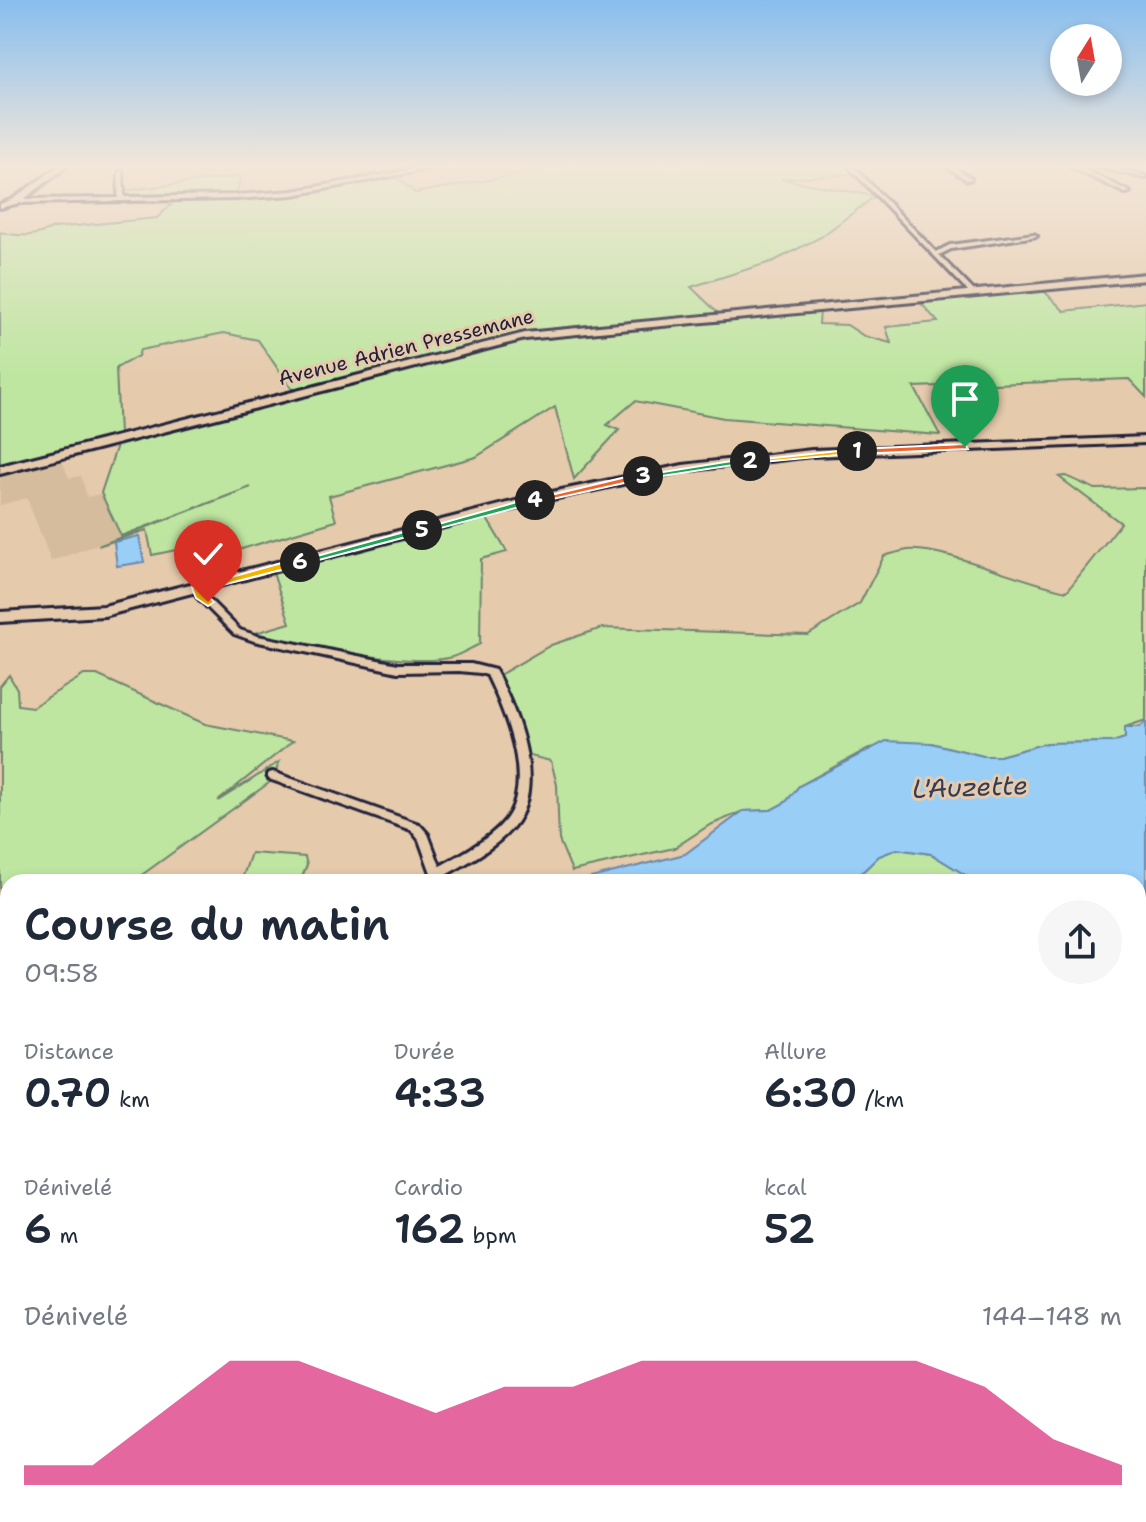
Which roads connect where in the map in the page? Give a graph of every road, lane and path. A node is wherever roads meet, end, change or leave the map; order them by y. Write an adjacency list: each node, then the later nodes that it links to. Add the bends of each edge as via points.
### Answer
1 (918, 235): 3 (street)
2 (1034, 236): 3 (street, via 950,247)
3 (937, 254): 5 (street)
4 (1146, 277): 5 (main road, Avenue Adrien Pressemane)
5 (973, 293): 7 (main road, Avenue Adrien Pressemane, via 525,336)
6 (1146, 440): 8 (street, via 812,453 683,468 547,497)
7 (0, 470)
8 (197, 588): 9 (street, via 104,611); 12 (street, via 237,632 257,639 398,668 473,668 491,673 518,744 522,795 515,816 502,830)
9 (0, 617)
10 (273, 776): 11 (street, via 415,827 425,838)
11 (434, 874)
12 (439, 874)

